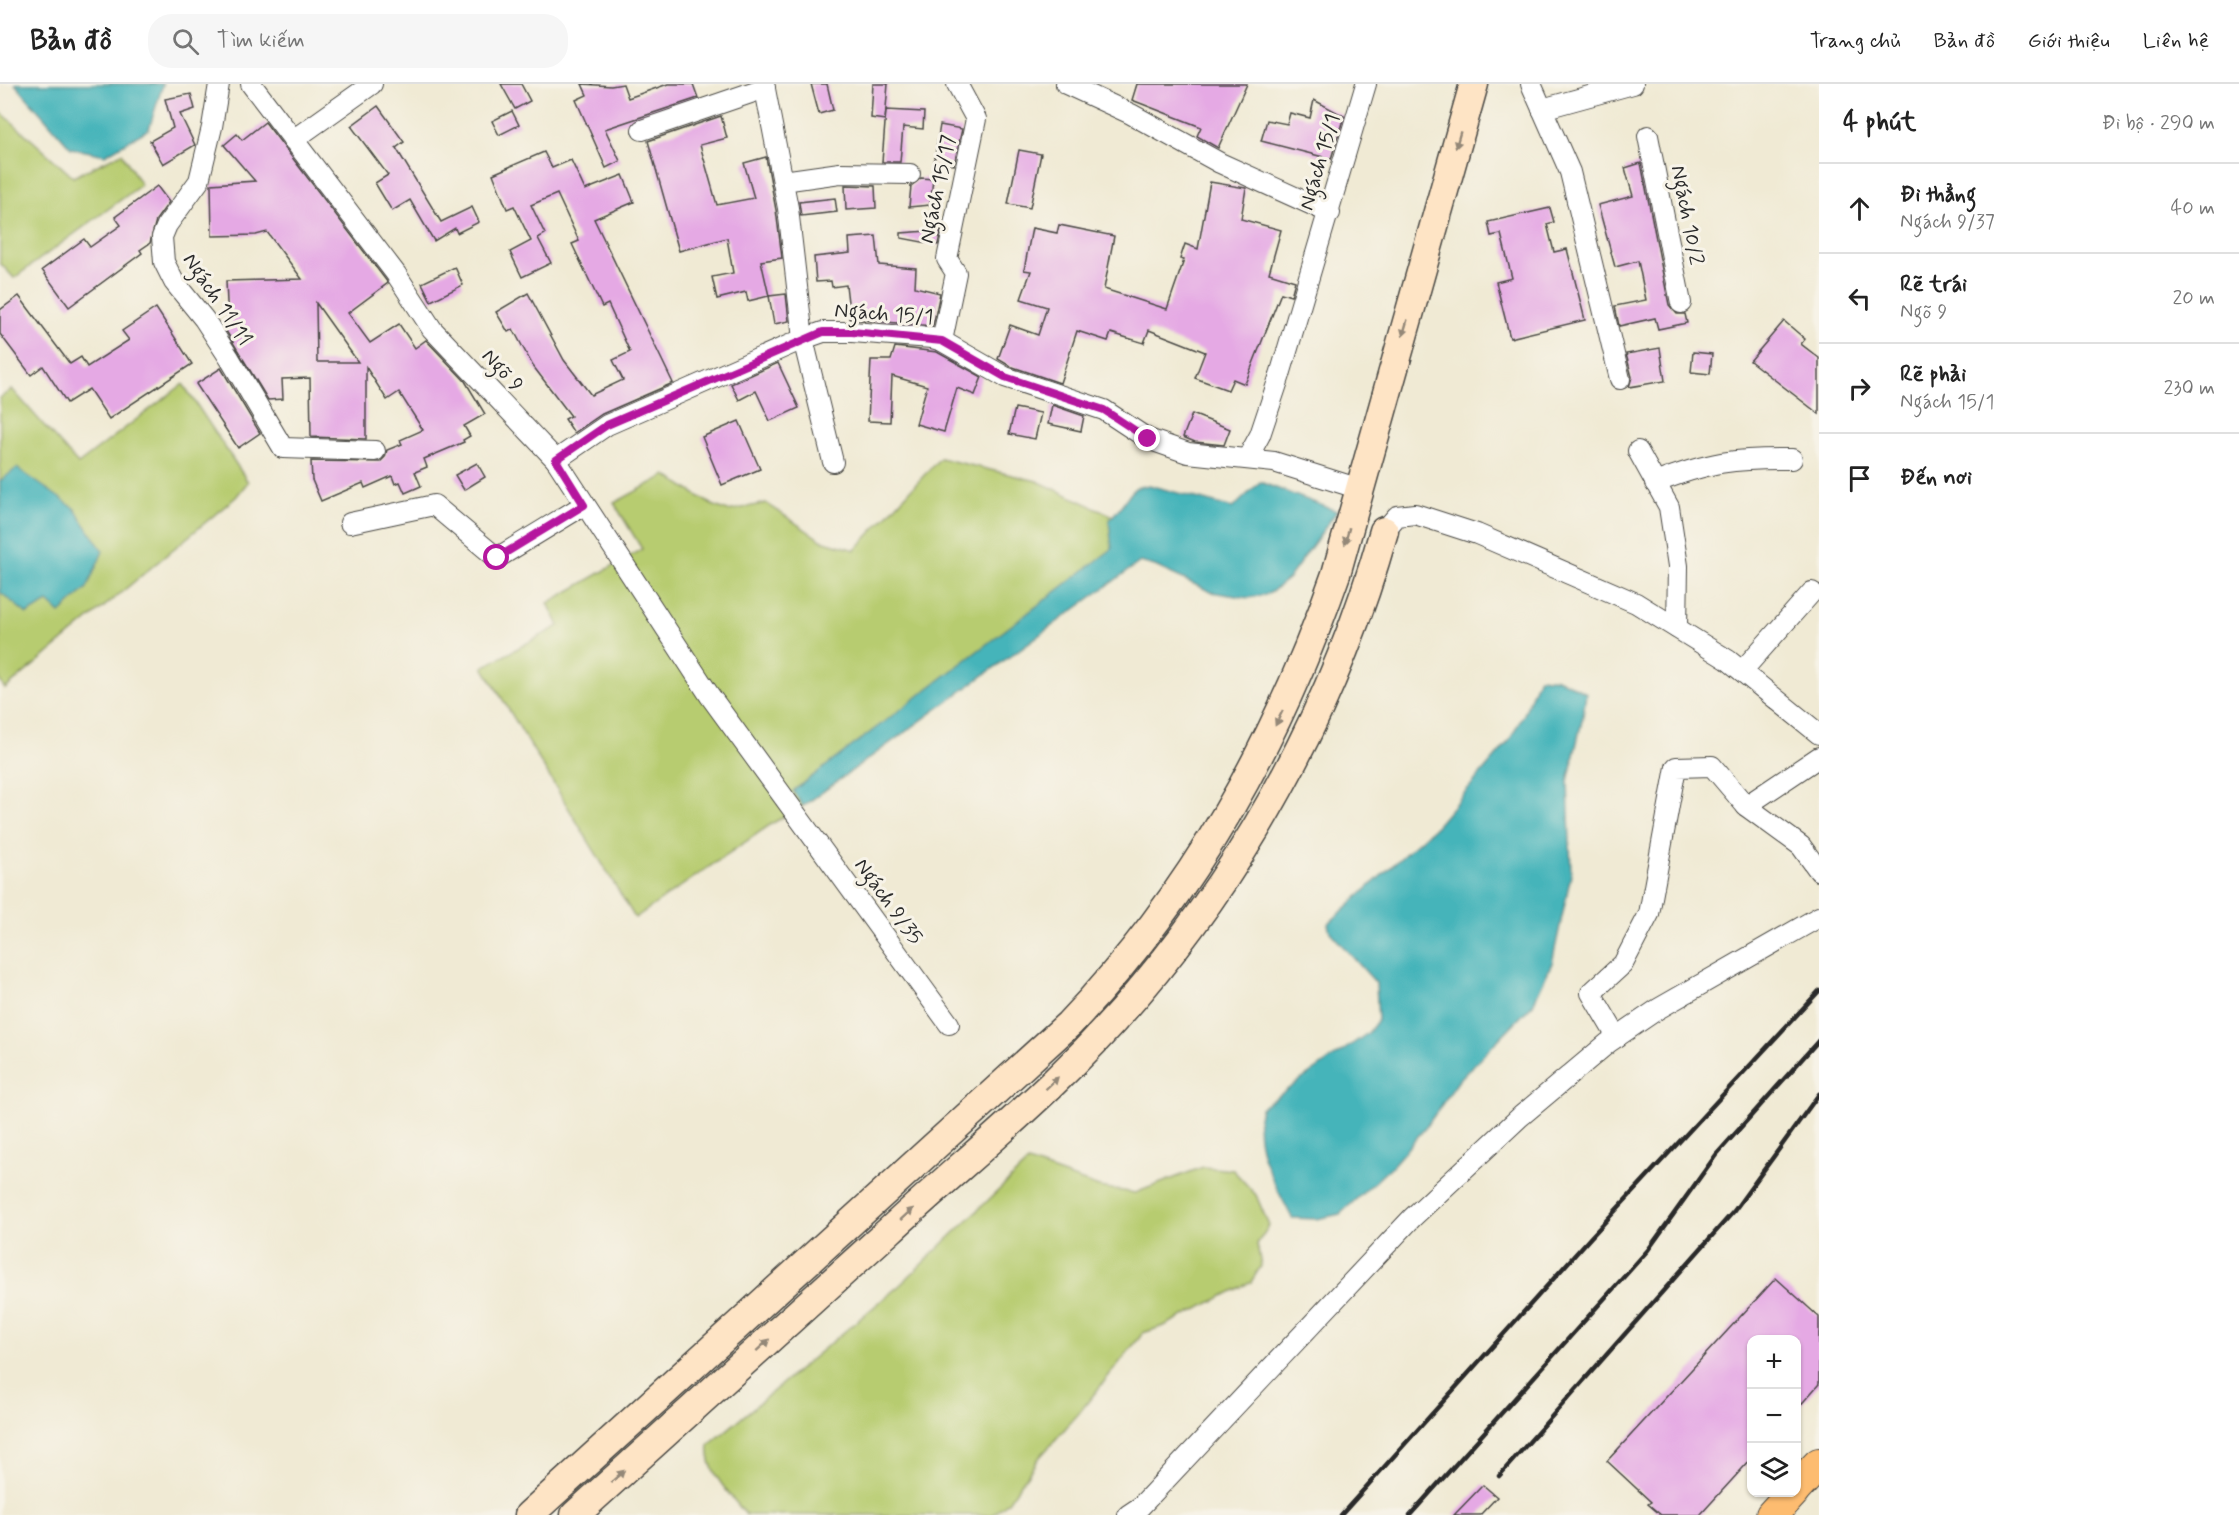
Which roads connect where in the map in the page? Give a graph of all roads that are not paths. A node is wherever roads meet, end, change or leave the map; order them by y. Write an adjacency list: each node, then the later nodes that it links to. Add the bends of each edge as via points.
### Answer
1 (219, 84): 22 (street, Ngách 11/11, via 199,181 162,237 164,262 230,359 283,448)
2 (250, 84): 14 (street, Ngõ 9)
3 (372, 84): 14 (street)
4 (957, 84): 20 (street, Ngách 15/17, via 976,119 947,259 956,273)
5 (1066, 84): 17 (street, via 1220,163)
6 (1366, 84): 17 (street, Ngách 15/1)
7 (1473, 84): 29 (street, one-way to 29)
8 (1531, 84): 11 (street)
9 (1633, 84): 11 (street)
10 (765, 86): 12 (street); 16 (street)
11 (1542, 109): 21 (street, via 1570,172)
12 (642, 130)
13 (1648, 136): 18 (street, Ngách 10/2)
14 (293, 140): 26 (street, Ngõ 9, via 396,274 432,329)
15 (910, 174): 16 (street, via 840,173)
16 (783, 181): 19 (street)
17 (1330, 213): 24 (street, Ngách 15/1, via 1260,435)
18 (1681, 303)
19 (803, 339): 20 (street, Ngách 15/1, via 823,332 852,332); 26 (street, Ngách 15/1, via 607,425); 27 (street)
20 (942, 341): 24 (street, Ngách 15/1, via 1005,377 1104,410 1148,439 1188,453)
21 (1620, 379)
22 (375, 451)
23 (1638, 451): 28 (street)
24 (1248, 457): 29 (street, Ngách 15/1)
25 (1792, 459): 28 (street, via 1736,459)
26 (556, 460): 30 (street, Ngõ 9)
27 (833, 462)
28 (1655, 483): 34 (street, via 1669,507 1678,566)
29 (1360, 489): 38 (street, one-way to 38, via 1317,629)
30 (584, 505): 31 (street, via 497,558 434,505); 36 (street, Ngõ 9)
31 (350, 523)
32 (1384, 531): 34 (street, via 1397,516 1415,514 1467,531 1636,603); 40 (street, via 1350,636 1324,701)
33 (1812, 592): 35 (street)
34 (1677, 628): 35 (street)
35 (1742, 670): 37 (street)
36 (710, 696): 44 (street, Ngách 9/35)
37 (1819, 734)
38 (1262, 753): 40 (street); 49 (street, via 1165,909 1085,1007)
39 (1819, 757): 41 (street)
40 (1290, 769): 50 (street, one-way to 40, via 1075,1060 1141,990 1185,934 1262,819)
41 (1746, 806): 42 (street, via 1801,846); 45 (street, via 1712,766 1676,767 1649,914 1623,964 1591,993)
42 (1819, 871)
43 (1819, 917): 45 (street, via 1658,1009)
44 (949, 1024)
45 (1617, 1037): 51 (street, via 1521,1116 1412,1218)
46 (1819, 1464): 47 (main road)
47 (1801, 1484)
48 (1788, 1497): 52 (main road)
49 (529, 1515)
50 (575, 1515)
51 (1128, 1515)
52 (1772, 1515)

